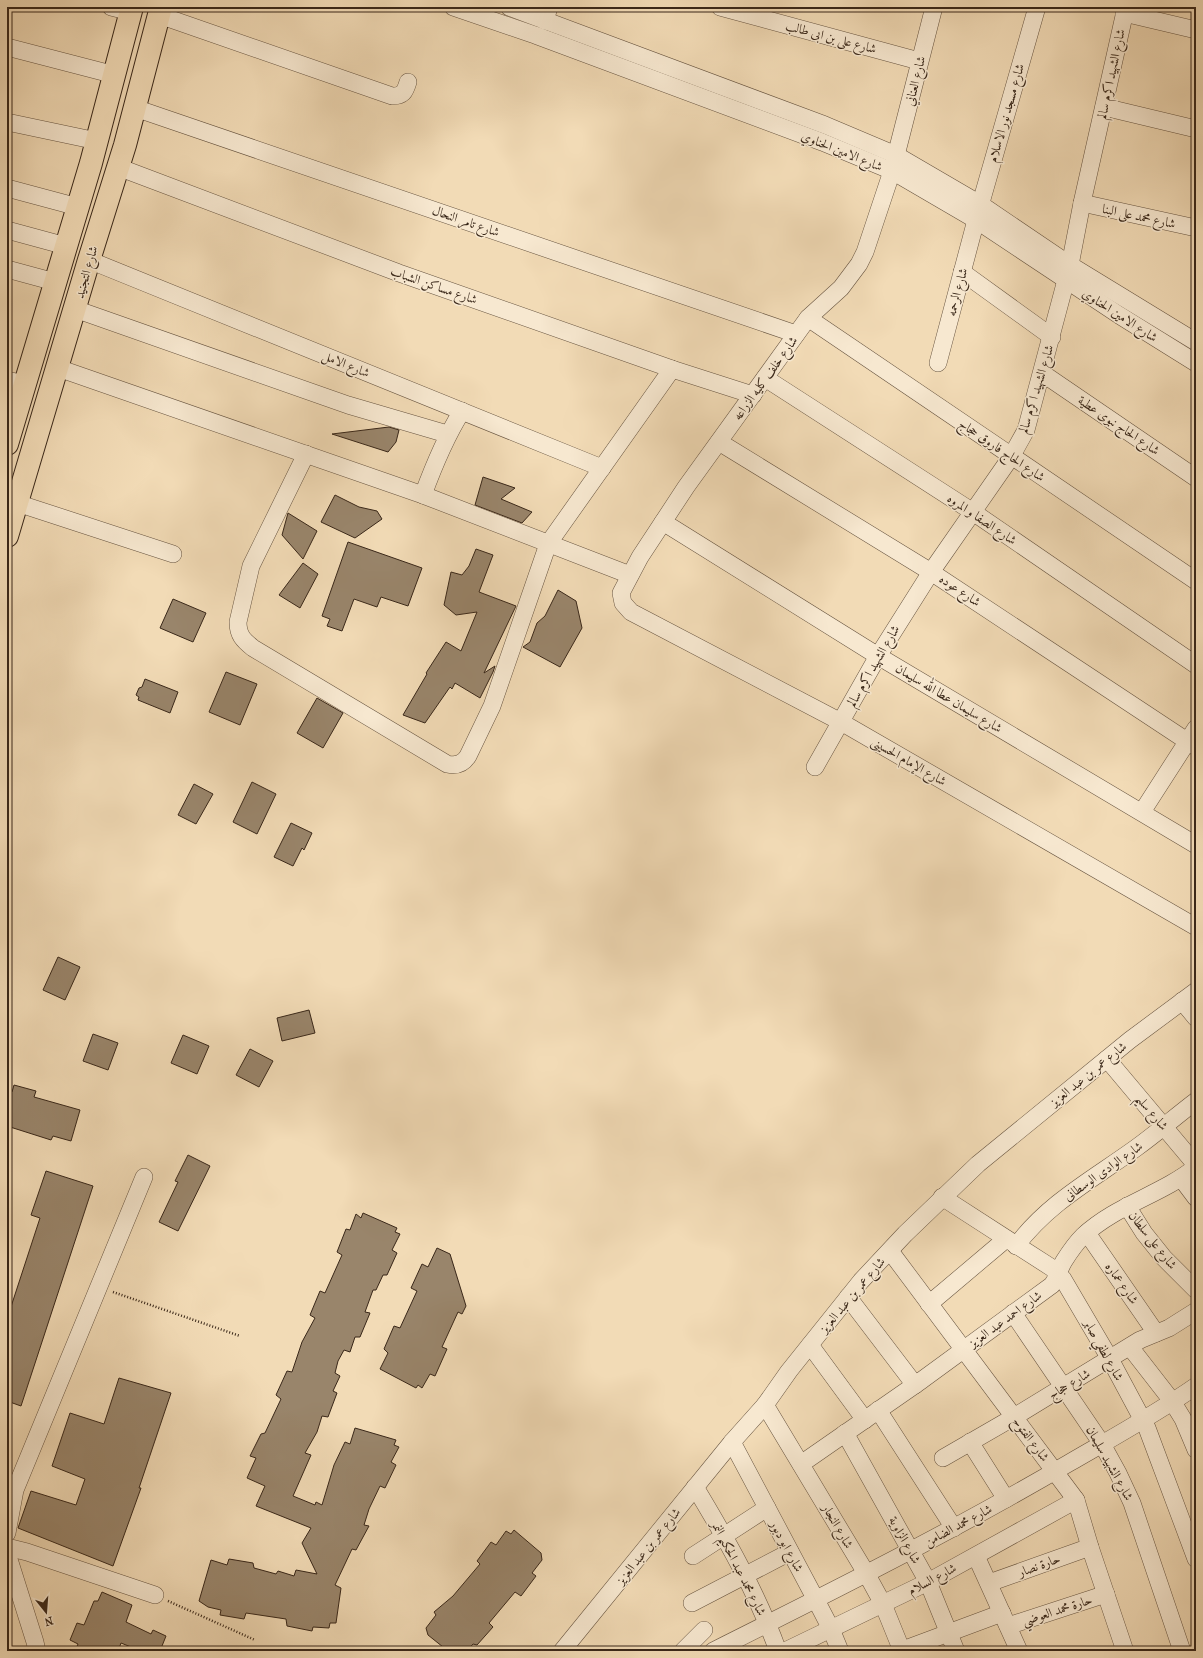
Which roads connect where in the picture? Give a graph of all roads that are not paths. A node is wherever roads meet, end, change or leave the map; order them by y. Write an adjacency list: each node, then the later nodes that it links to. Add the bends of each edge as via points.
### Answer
1 (455, 7): 22 (street, شارع الامين الحناوي, via 822,142)
2 (509, 7): 9 (street, شارع الامين الحناوي)
3 (720, 7): 12 (street, شارع على بن ابى طالب)
4 (934, 7): 12 (street, شارع العناني)
5 (1037, 7): 26 (street, شارع مسجد نور الاسلام)
6 (125, 9): 13 (highway, شارع التجنيد)
7 (1125, 10): 10 (street); 15 (street, شارع الشهيد اكرم سالم)
8 (160, 11): 14 (street, via 392,96 400,95 406,90); 16 (highway, شارع التجنيد)
9 (547, 14): 20 (street, شارع الامين الحناوي)
10 (1196, 30)
11 (7, 47): 13 (street)
12 (919, 61): 20 (street, شارع العناني)
13 (115, 75): 19 (highway, شارع التجنيد)
14 (408, 82)
15 (1104, 107): 18 (street); 24 (street, شارع الشهيد اكرم سالم)
16 (135, 108): 21 (highway, شارع التجنيد); 37 (street, شارع تامر النحال)
17 (7, 122): 19 (street)
18 (1196, 129)
19 (97, 141): 25 (highway, شارع التجنيد)
20 (896, 155): 22 (street, شارع خلف كليه الزراعه); 26 (street, شارع الامين الحناوي)
21 (118, 167): 30 (highway, شارع التجنيد); 43 (street, شارع مساكن الشباب, via 400,274)
22 (892, 171): 26 (street, شارع الامين الحناوي); 36 (street, شارع خلف كليه الزراعه, via 859,264 841,288)
23 (7, 188): 25 (street)
24 (1082, 203): 27 (street, شارع محمد على البنا); 33 (street, شارع الشهيد اكرم سالم)
25 (78, 207): 29 (highway, شارع التجنيد)
26 (978, 212): 32 (street, شارع الرحمه); 33 (street, شارع الامين الحناوي)
27 (1196, 228)
28 (7, 230): 29 (street)
29 (66, 246): 34 (highway, شارع التجنيد)
30 (89, 260): 35 (highway, شارع التجنيد); 48 (street, شارع الامل)
31 (7, 269): 34 (street)
32 (962, 272): 38 (street); 40 (street, شارع الرحمه)
33 (1069, 273): 38 (street, شارع الشهيد اكرم سالم); 39 (street, شارع الامين الحناوي); 41 (street, شارع الامين الحناوي, via 1119,315)
34 (55, 282): 46 (highway, شارع التجنيد)
35 (75, 309): 42 (highway, شارع التجنيد); 49 (street, via 348,406)
36 (808, 318): 37 (street, شارع خلف كليه الزراعه); 53 (street, شارع الحاج فاروق حجاج)
37 (796, 334): 45 (street, شارع خلف كليه الزراعه)
38 (1052, 337): 44 (street, شارع الشهيد اكرم سالم)
39 (1196, 342)
40 (938, 363)
41 (1196, 364)
42 (58, 368): 52 (street); 57 (highway, شارع التجنيد)
43 (672, 369): 47 (street, شارع مساكن الشباب); 54 (street)
44 (1042, 373): 53 (street, شارع الشهيد اكرم سالم, via 1026,430); 55 (street, شارع الحاج نبوى عطية)
45 (765, 378): 47 (street, شارع خلف كليه الزراعه); 58 (street, شارع الصفا و المروه)
46 (16, 382): 51 (highway, شارع التجنيد)
47 (753, 395): 50 (street, شارع خلف كليه الزراعه)
48 (462, 410): 49 (street); 54 (street, شارع الامل)
49 (447, 434): 56 (street)
50 (719, 442): 59 (street, شارع خلف كليه الزراعه); 63 (street, شارع عوده)
51 (7, 444)
52 (306, 454): 56 (street); 61 (street, via 252,566 238,622 240,636 253,648 447,764 465,761 480,733 500,685)
53 (1011, 457): 58 (street, شارع الشهيد اكرم سالم); 65 (street, شارع الحاج فاروق حجاج)
54 (602, 468): 61 (street)
55 (1196, 478)
56 (423, 495): 61 (street)
57 (17, 503): 60 (highway, شارع التجنيد); 62 (street)
58 (973, 512): 63 (street, شارع الشهيد اكرم سالم); 68 (street, شارع الصفا و المروه)
59 (663, 522): 64 (street, شارع خلف كليه الزراعه); 67 (street, شارع سليمان عطا الله سليمان)
60 (7, 536)
61 (548, 544): 64 (street)
62 (173, 554)
63 (932, 572): 67 (street, شارع الشهيد اكرم سالم); 70 (street, شارع عوده)
64 (630, 575): 66 (street, شارع خلف كليه الزراعه, via 623,587)
65 (1196, 581)
66 (621, 598): 69 (street, شارع الإمام الحسينى, via 631,612)
67 (878, 656): 69 (street, شارع الشهيد اكرم سالم); 72 (street, شارع سليمان عطا الله سليمان)
68 (1196, 665)
69 (841, 722): 71 (street, شارع الشهيد اكرم سالم); 74 (street, شارع الإمام الحسينى)
70 (1193, 739): 72 (street)
71 (815, 767)
72 (1142, 812): 73 (street, شارع سليمان عطا الله سليمان)
73 (1196, 845)
74 (1196, 927)
75 (1196, 990): 76 (street, شارع عمر بن عبد العزيز)
76 (1182, 1001): 77 (street); 78 (street, شارع عمر بن عبد العزيز)
77 (1196, 1018)
78 (1107, 1059): 80 (street, شارع سليم); 84 (street, شارع عمر بن عبد العزيز, via 978,1164)
79 (1196, 1101): 80 (street, شارع الوادى الوسطانى)
80 (1164, 1126): 81 (street, شارع سليم); 88 (street, شارع الوادى الوسطانى, via 1069,1194)
81 (1196, 1166): 83 (street, شارع احمد عبد العزيز)
82 (144, 1177): 118 (street)
83 (1181, 1178): 85 (street); 86 (street, شارع احمد عبد العزيز)
84 (942, 1197): 88 (street, شارع لطفي صابر); 89 (street, شارع عمر بن عبد العزيز)
85 (1196, 1198)
86 (1127, 1206): 87 (street, شارع احمد عبد العزيز); 91 (street, شارع على سلطان, via 1164,1258)
87 (1087, 1233): 90 (street, شارع احمد عبد العزيز, via 1063,1262); 96 (street, شارع عماره)
88 (1011, 1242): 90 (street, شارع لطفي صابر); 93 (street, شارع الوادى الوسطانى)
89 (890, 1251): 92 (street, شارع عمر بن عبد العزيز); 93 (street, شارع الفتوح)
90 (1059, 1273): 95 (street, شارع احمد عبد العزيز, via 1052,1285); 100 (street, شارع لطفي صابر)
91 (1196, 1290)
92 (848, 1297): 97 (street, شارع عمر بن عبد العزيز); 101 (street)
93 (929, 1304): 99 (street, شارع الفتوح)
94 (1196, 1312): 96 (street, شارع حجاج, via 1182,1322)
95 (1014, 1314): 99 (street, شارع احمد عبد العزيز); 103 (street, شارع الشهيد سليمان)
96 (1156, 1333): 98 (street, شارع حجاج)
97 (810, 1345): 105 (street, شارع عمر بن عبد العزيز); 106 (street)
98 (1130, 1347): 100 (street, شارع حجاج); 104 (street)
99 (963, 1350): 101 (street, شارع احمد عبد العزيز); 107 (street, شارع الفتوح)
100 (1110, 1359): 103 (street, شارع حجاج); 108 (street, شارع لطفي صابر)
101 (915, 1385): 106 (street, شارع احمد عبد العزيز)
102 (1196, 1386): 104 (street, شارع محمد الضامن)
103 (1064, 1387): 107 (street, شارع حجاج); 112 (street, شارع الشهيد سليمان)
104 (1172, 1401): 108 (street, شارع محمد الضامن); 113 (street)
105 (765, 1405): 110 (street, شارع عمر بن عبد العزيز); 115 (street, شارع النجار)
106 (871, 1415): 109 (street, شارع احمد عبد العزيز); 122 (street)
107 (1014, 1417): 111 (street, شارع حجاج); 116 (street, شارع الفتوح)
108 (1142, 1419): 112 (street, شارع محمد الضامن); 132 (street, شارع لطفي صابر)
109 (845, 1433): 115 (street, شارع احمد عبد العزيز); 127 (street, شارع الزاوية)
110 (732, 1442): 117 (street, شارع عمر بن عبد العزيز); 121 (street, شارع ابو دبور)
111 (970, 1442): 114 (street, شارع حجاج); 119 (street)
112 (1102, 1444): 116 (street, شارع محمد الضامن); 158 (street, شارع الشهيد سليمان, via 1132,1503)
113 (1196, 1450)
114 (943, 1458)
115 (801, 1464): 133 (street, شارع النجار)
116 (1055, 1471): 119 (street, شارع محمد الضامن); 120 (street, شارع الفتوح)
117 (695, 1487): 124 (street, شارع محمد عبد الحكيم النمر); 149 (street, شارع عمر بن عبد العزيز)
118 (11, 1488): 123 (street)
119 (1006, 1499): 122 (street, شارع محمد الضامن)
120 (1076, 1500): 126 (street, شارع الفتوح); 131 (street, شارع السلام)
121 (767, 1508): 124 (street); 128 (street, شارع ابو دبور)
122 (954, 1528): 127 (street, شارع محمد الضامن)
123 (7, 1533)
124 (724, 1536): 130 (street); 134 (street, شارع محمد عبد الحكيم النمر)
125 (7, 1547): 138 (street)
126 (1090, 1547): 136 (street, حارة نصار); 137 (street, شارع الفتوح)
127 (910, 1550): 133 (street, شارع محمد الضامن); 135 (street, شارع الزاوية)
128 (790, 1552): 134 (street); 139 (street, شارع ابو دبور)
129 (7, 1553): 148 (street)
130 (693, 1556)
131 (976, 1556): 135 (street, شارع السلام); 136 (street)
132 (1196, 1559)
133 (866, 1573): 139 (street, شارع محمد الضامن); 141 (street, شارع النجار)
134 (745, 1575): 140 (street); 143 (street, شارع محمد عبد الحكيم النمر)
135 (928, 1582): 141 (street, شارع السلام); 146 (street, شارع الزاوية)
136 (989, 1583): 142 (street)
137 (1106, 1594): 142 (street, حارة محمد العوضي); 147 (street, شارع الفتوح)
138 (155, 1595)
139 (816, 1600): 143 (street, شارع محمد الضامن); 144 (street, شارع ابو دبور)
140 (692, 1603)
141 (883, 1604): 144 (street, شارع السلام); 155 (street, شارع النجار)
142 (1005, 1619): 146 (street, حارة محمد العوضي); 157 (street)
143 (768, 1624): 151 (street, شارع محمد الضامن); 152 (street, شارع محمد عبد الحكيم النمر)
144 (831, 1629): 153 (street, شارع السلام); 154 (street, شارع ابو دبور)
145 (704, 1630): 150 (street)
146 (949, 1633): 155 (street, حارة محمد العوضي); 156 (street, شارع الزاوية)
147 (1121, 1650)
148 (37, 1651)
149 (562, 1651)
150 (683, 1651)
151 (712, 1651)
152 (778, 1651)
153 (785, 1651)
154 (840, 1651)
155 (901, 1651)
156 (956, 1651)
157 (1019, 1651)
158 (1182, 1651)

